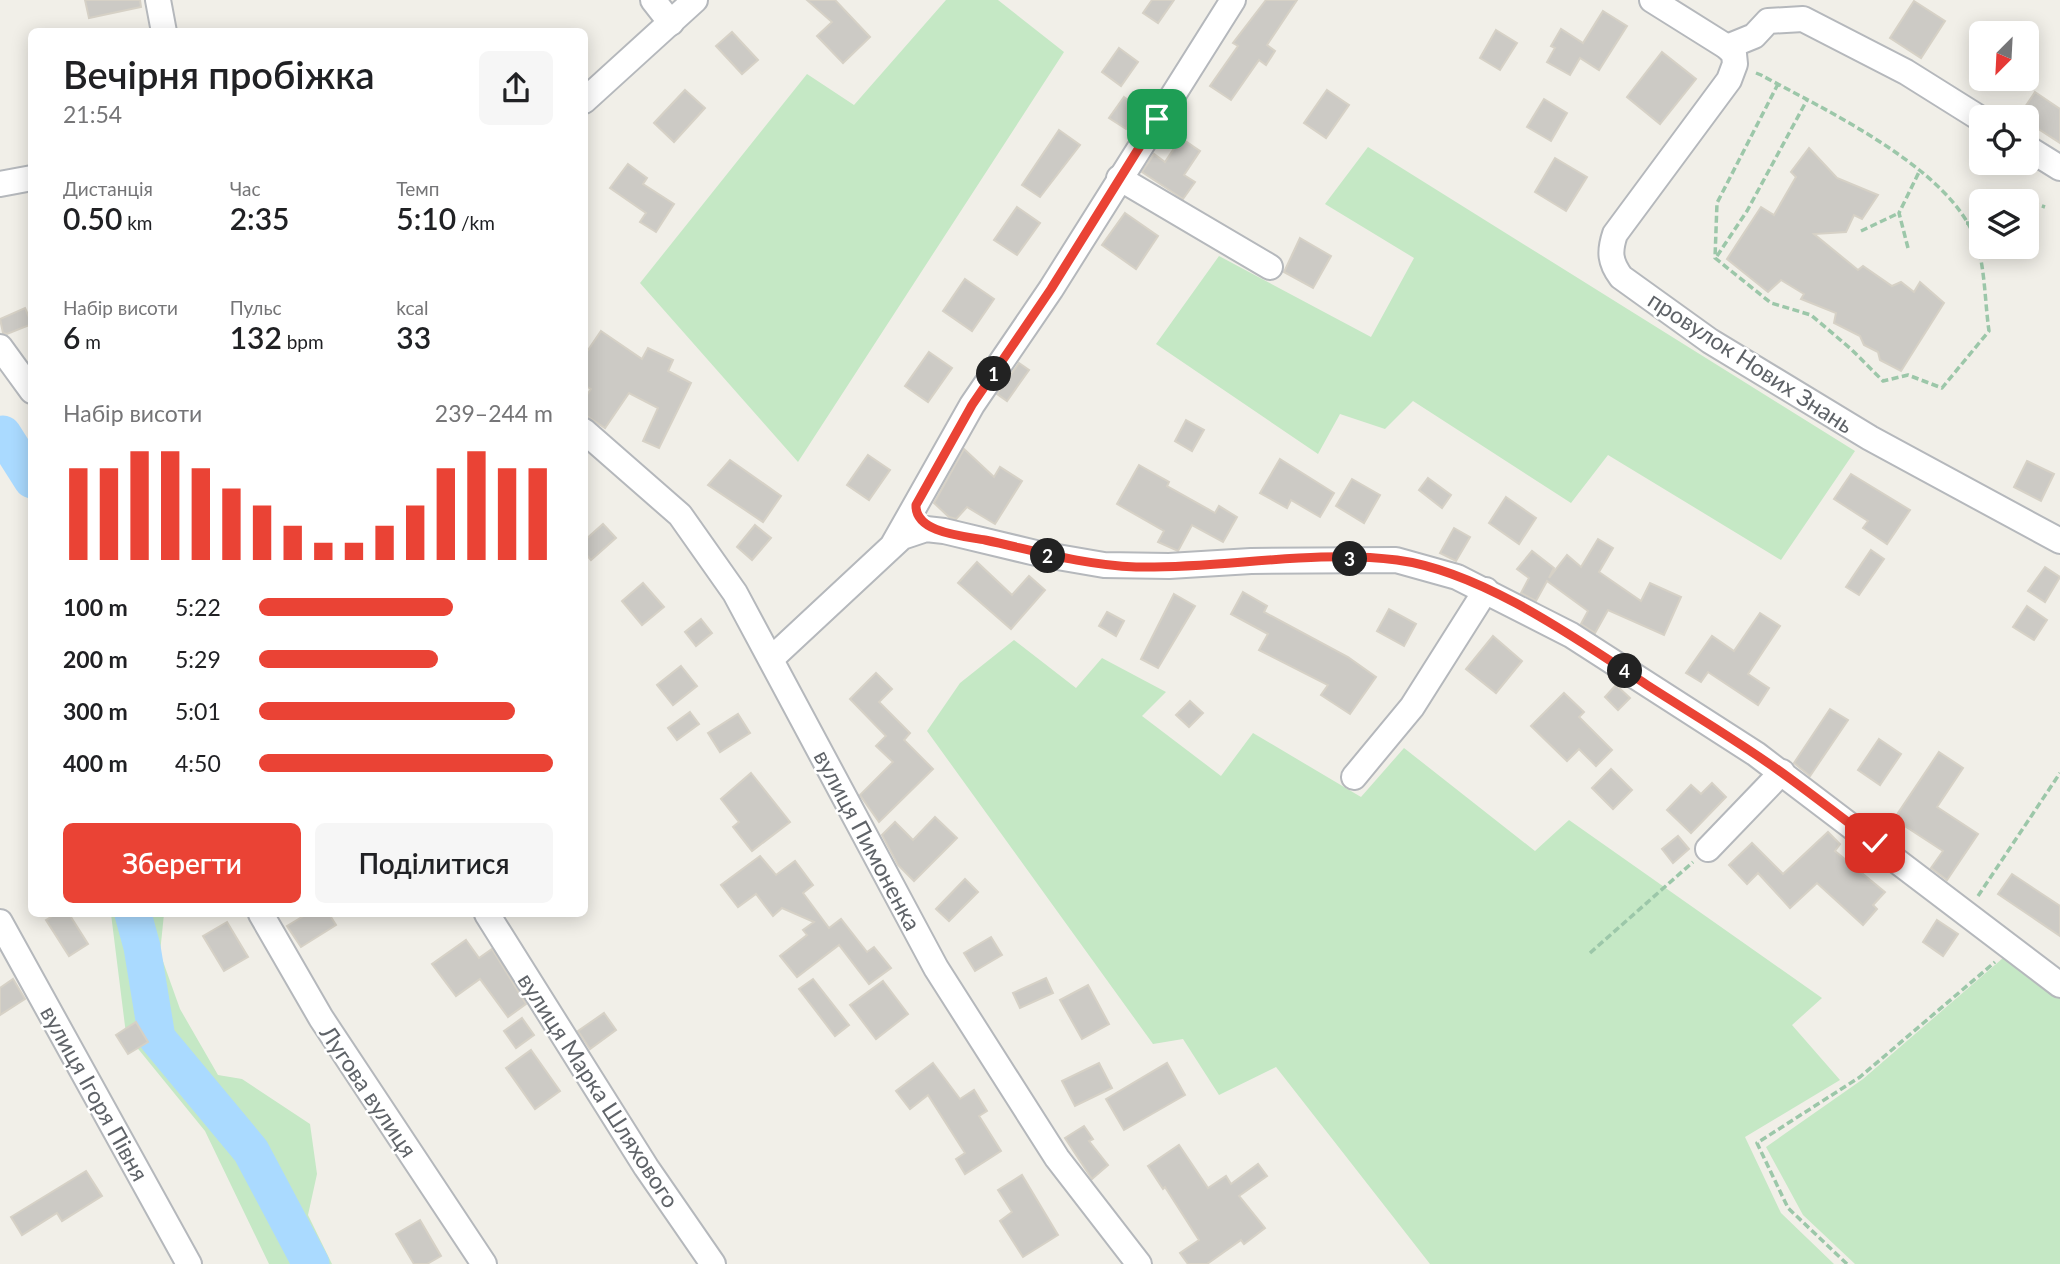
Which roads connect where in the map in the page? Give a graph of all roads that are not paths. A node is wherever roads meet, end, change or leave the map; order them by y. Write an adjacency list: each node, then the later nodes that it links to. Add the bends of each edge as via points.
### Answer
1 (158, 0): 8 (street)
2 (653, 0): 7 (street)
3 (695, 0): 7 (street)
4 (1233, 0): 14 (street)
5 (1652, 0): 9 (street)
6 (1774, 10): 9 (street); 11 (street, via 1803,19 1906,72)
7 (671, 23): 10 (street)
8 (163, 28)
9 (1731, 56): 23 (street, провулок Нових Знань, via 1728,80 1615,234 1610,249 1613,266 1621,277 1710,341 1870,438)
10 (588, 97)
11 (1969, 111)
12 (2039, 155): 13 (street)
13 (2060, 168)
14 (1119, 178): 17 (street); 21 (street, via 972,405)
15 (28, 179): 16 (street)
16 (0, 184)
17 (1270, 267)
18 (0, 347): 19 (street)
19 (28, 386)
20 (588, 434): 26 (street, вулиця Пимоненка, via 680,515 735,593)
21 (916, 505): 22 (street, via 920,521); 24 (street)
22 (944, 531): 24 (street, via 914,531); 25 (street, via 1073,561 1136,567 1396,560)
23 (2060, 540)
24 (891, 548): 26 (street)
25 (1486, 590): 27 (street, via 1572,635); 28 (street, via 1412,707)
26 (771, 659): 37 (street, вулиця Пимоненка, via 936,968 1057,1158)
27 (1782, 772): 29 (street); 33 (street)
28 (1354, 777)
29 (1708, 849)
30 (263, 917): 35 (street, Лугова вулиця, via 321,1018)
31 (489, 917): 36 (street, вулиця Марка Шляхового, via 646,1167)
32 (0, 922): 34 (street, вулиця Ігоря Півня)
33 (2060, 985)
34 (189, 1264)
35 (484, 1264)
36 (713, 1264)
37 (1139, 1264)

